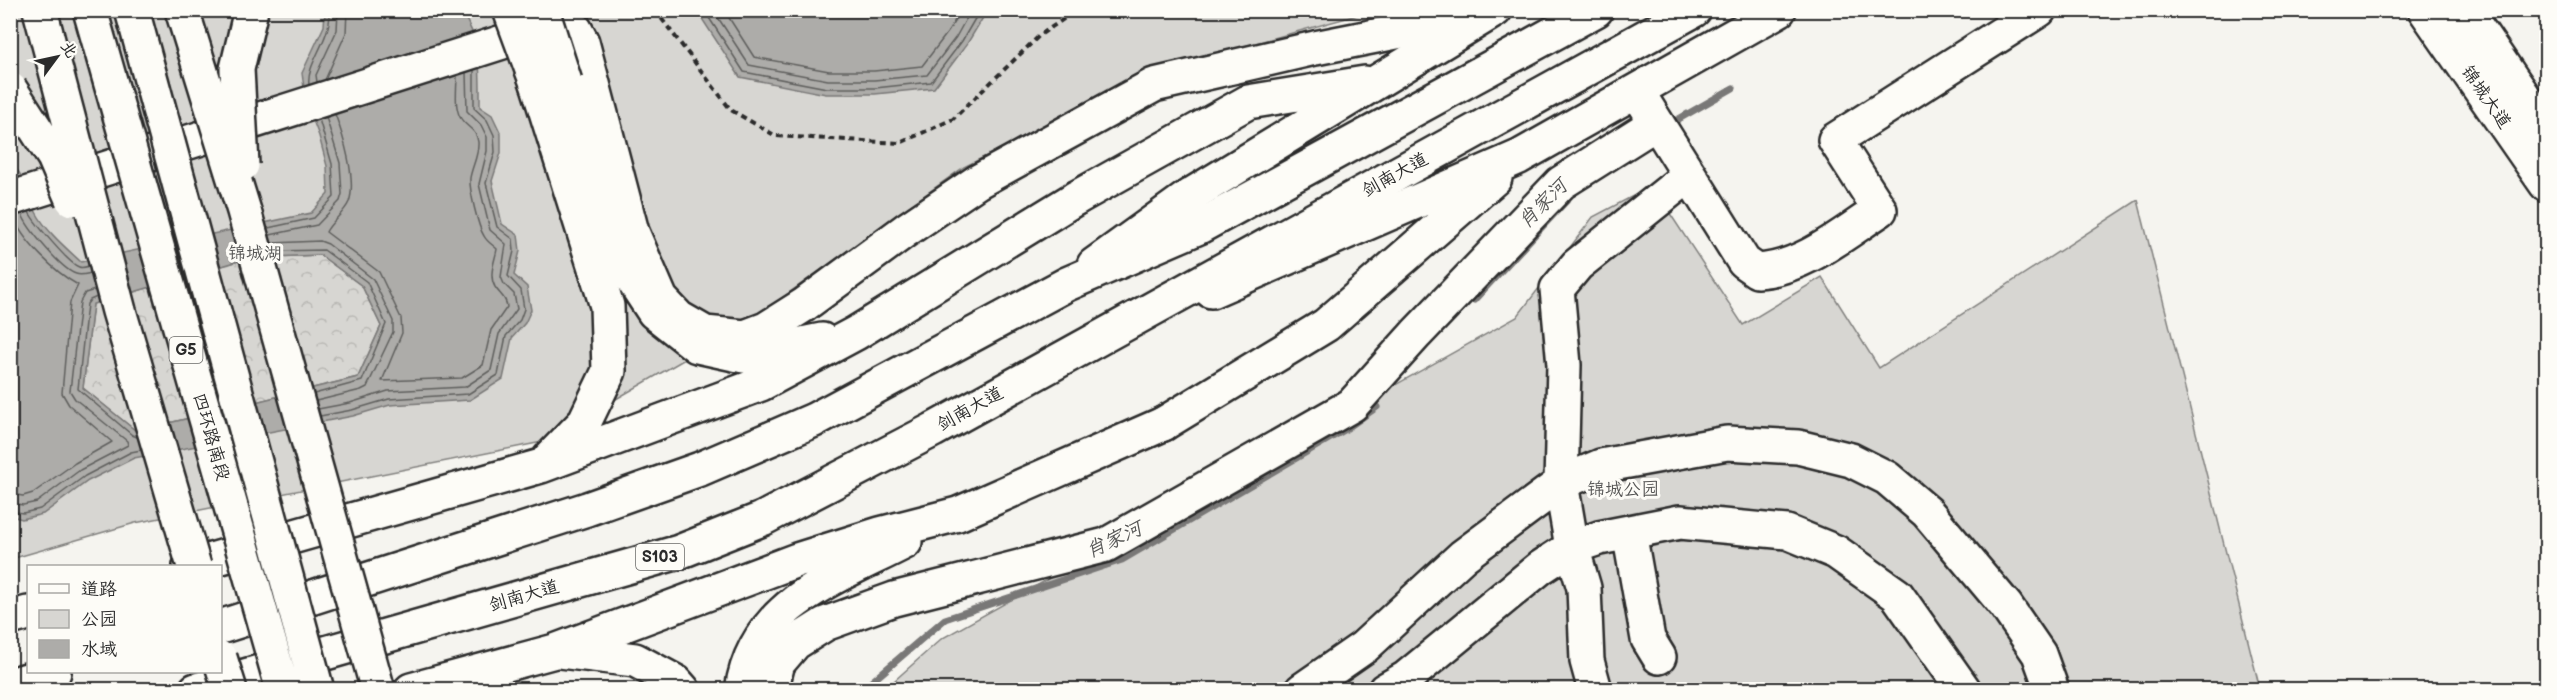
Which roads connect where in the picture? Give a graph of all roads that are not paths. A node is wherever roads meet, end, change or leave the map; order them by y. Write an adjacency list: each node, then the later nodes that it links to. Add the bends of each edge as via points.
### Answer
1 (40, 10): 27 (main road, bridge)
2 (90, 10): 51 (main road, 四环路南段 / G5, bridge)
3 (132, 10): 52 (main road, 四环路南段 / G5, bridge)
4 (182, 10): 25 (main road, bridge)
5 (252, 10): 25 (main road, bridge, via 237,69)
6 (510, 10): 16 (main road, bridge)
7 (542, 10): 16 (main road, bridge)
8 (1596, 10): 26 (main road, via 1198,226)
9 (1694, 10): 29 (main road, 剑南大道)
10 (1779, 10): 18 (main road)
11 (2039, 10): 22 (main road, via 1835,140 1880,210 1814,252 1776,270 1756,271 1744,262)
12 (2425, 10): 23 (main road, 锦城大道)
13 (2465, 10): 20 (main road, 锦城大道)
14 (1494, 12): 15 (main road); 24 (main road, via 1304,50 1154,86 977,182 804,305 766,330 745,337 705,333 679,318 661,299 632,232 582,42 575,29 562,23)
15 (1381, 80): 26 (main road, via 1191,195); 28 (main road, via 1248,102 1076,198)
16 (551, 84): 28 (main road, via 627,271 654,312 697,346 743,356); 30 (main road, via 607,306 609,371 584,423)
17 (10, 89): 27 (main road, bridge, via 54,157)
18 (1636, 90): 19 (main road); 21 (main road)
19 (1656, 123): 22 (main road); 57 (main road, via 1561,183 1352,405 1106,545 894,599 825,624 795,643 777,663)
20 (2547, 129)
21 (1520, 157): 29 (main road); 32 (main road, via 1326,325 1163,424)
22 (1688, 176): 31 (main road, via 1577,265 1557,289 1564,365)
23 (2547, 184)
24 (26, 194)
25 (244, 211): 53 (main road, bridge)
26 (1067, 284): 41 (main road, via 814,420 700,469)
27 (120, 311): 35 (main road, bridge)
28 (856, 333): 30 (main road, via 762,384)
29 (1091, 342): 49 (main road, 剑南大道 / S103, via 762,519 679,552)
30 (541, 466): 36 (main road)
31 (1561, 483): 34 (main road); 42 (main road, via 1463,556); 61 (main road, via 1601,466 1726,443 1798,447 1851,460 1887,478 1927,512 2006,606 2039,654)
32 (958, 514): 43 (main road, via 797,560); 56 (main road, via 819,587 777,615 754,647 745,667)
33 (1629, 532): 34 (main road); 44 (main road, via 1648,639); 60 (main road, via 1680,522 1787,532 1836,552 1897,595)
34 (1572, 547): 48 (main road, via 1540,568); 59 (main road, via 1584,588 1587,661)
35 (191, 565)
36 (199, 565)
37 (10, 607): 38 (main road)
38 (27, 607)
39 (27, 613): 40 (main road)
40 (10, 618)
41 (222, 626)
42 (1374, 639): 48 (main road); 58 (main road)
43 (555, 651): 54 (main road); 55 (main road, via 635,660 676,682)
44 (1659, 657)
45 (222, 664): 50 (main road, bridge)
46 (51, 673): 47 (main road)
47 (10, 685)
48 (1400, 686)
49 (196, 690)
50 (230, 690)
51 (283, 690)
52 (317, 690)
53 (378, 690)
54 (411, 690)
55 (683, 690)
56 (742, 690)
57 (771, 690)
58 (1302, 690)
59 (1595, 690)
60 (1964, 690)
61 (2052, 690)

